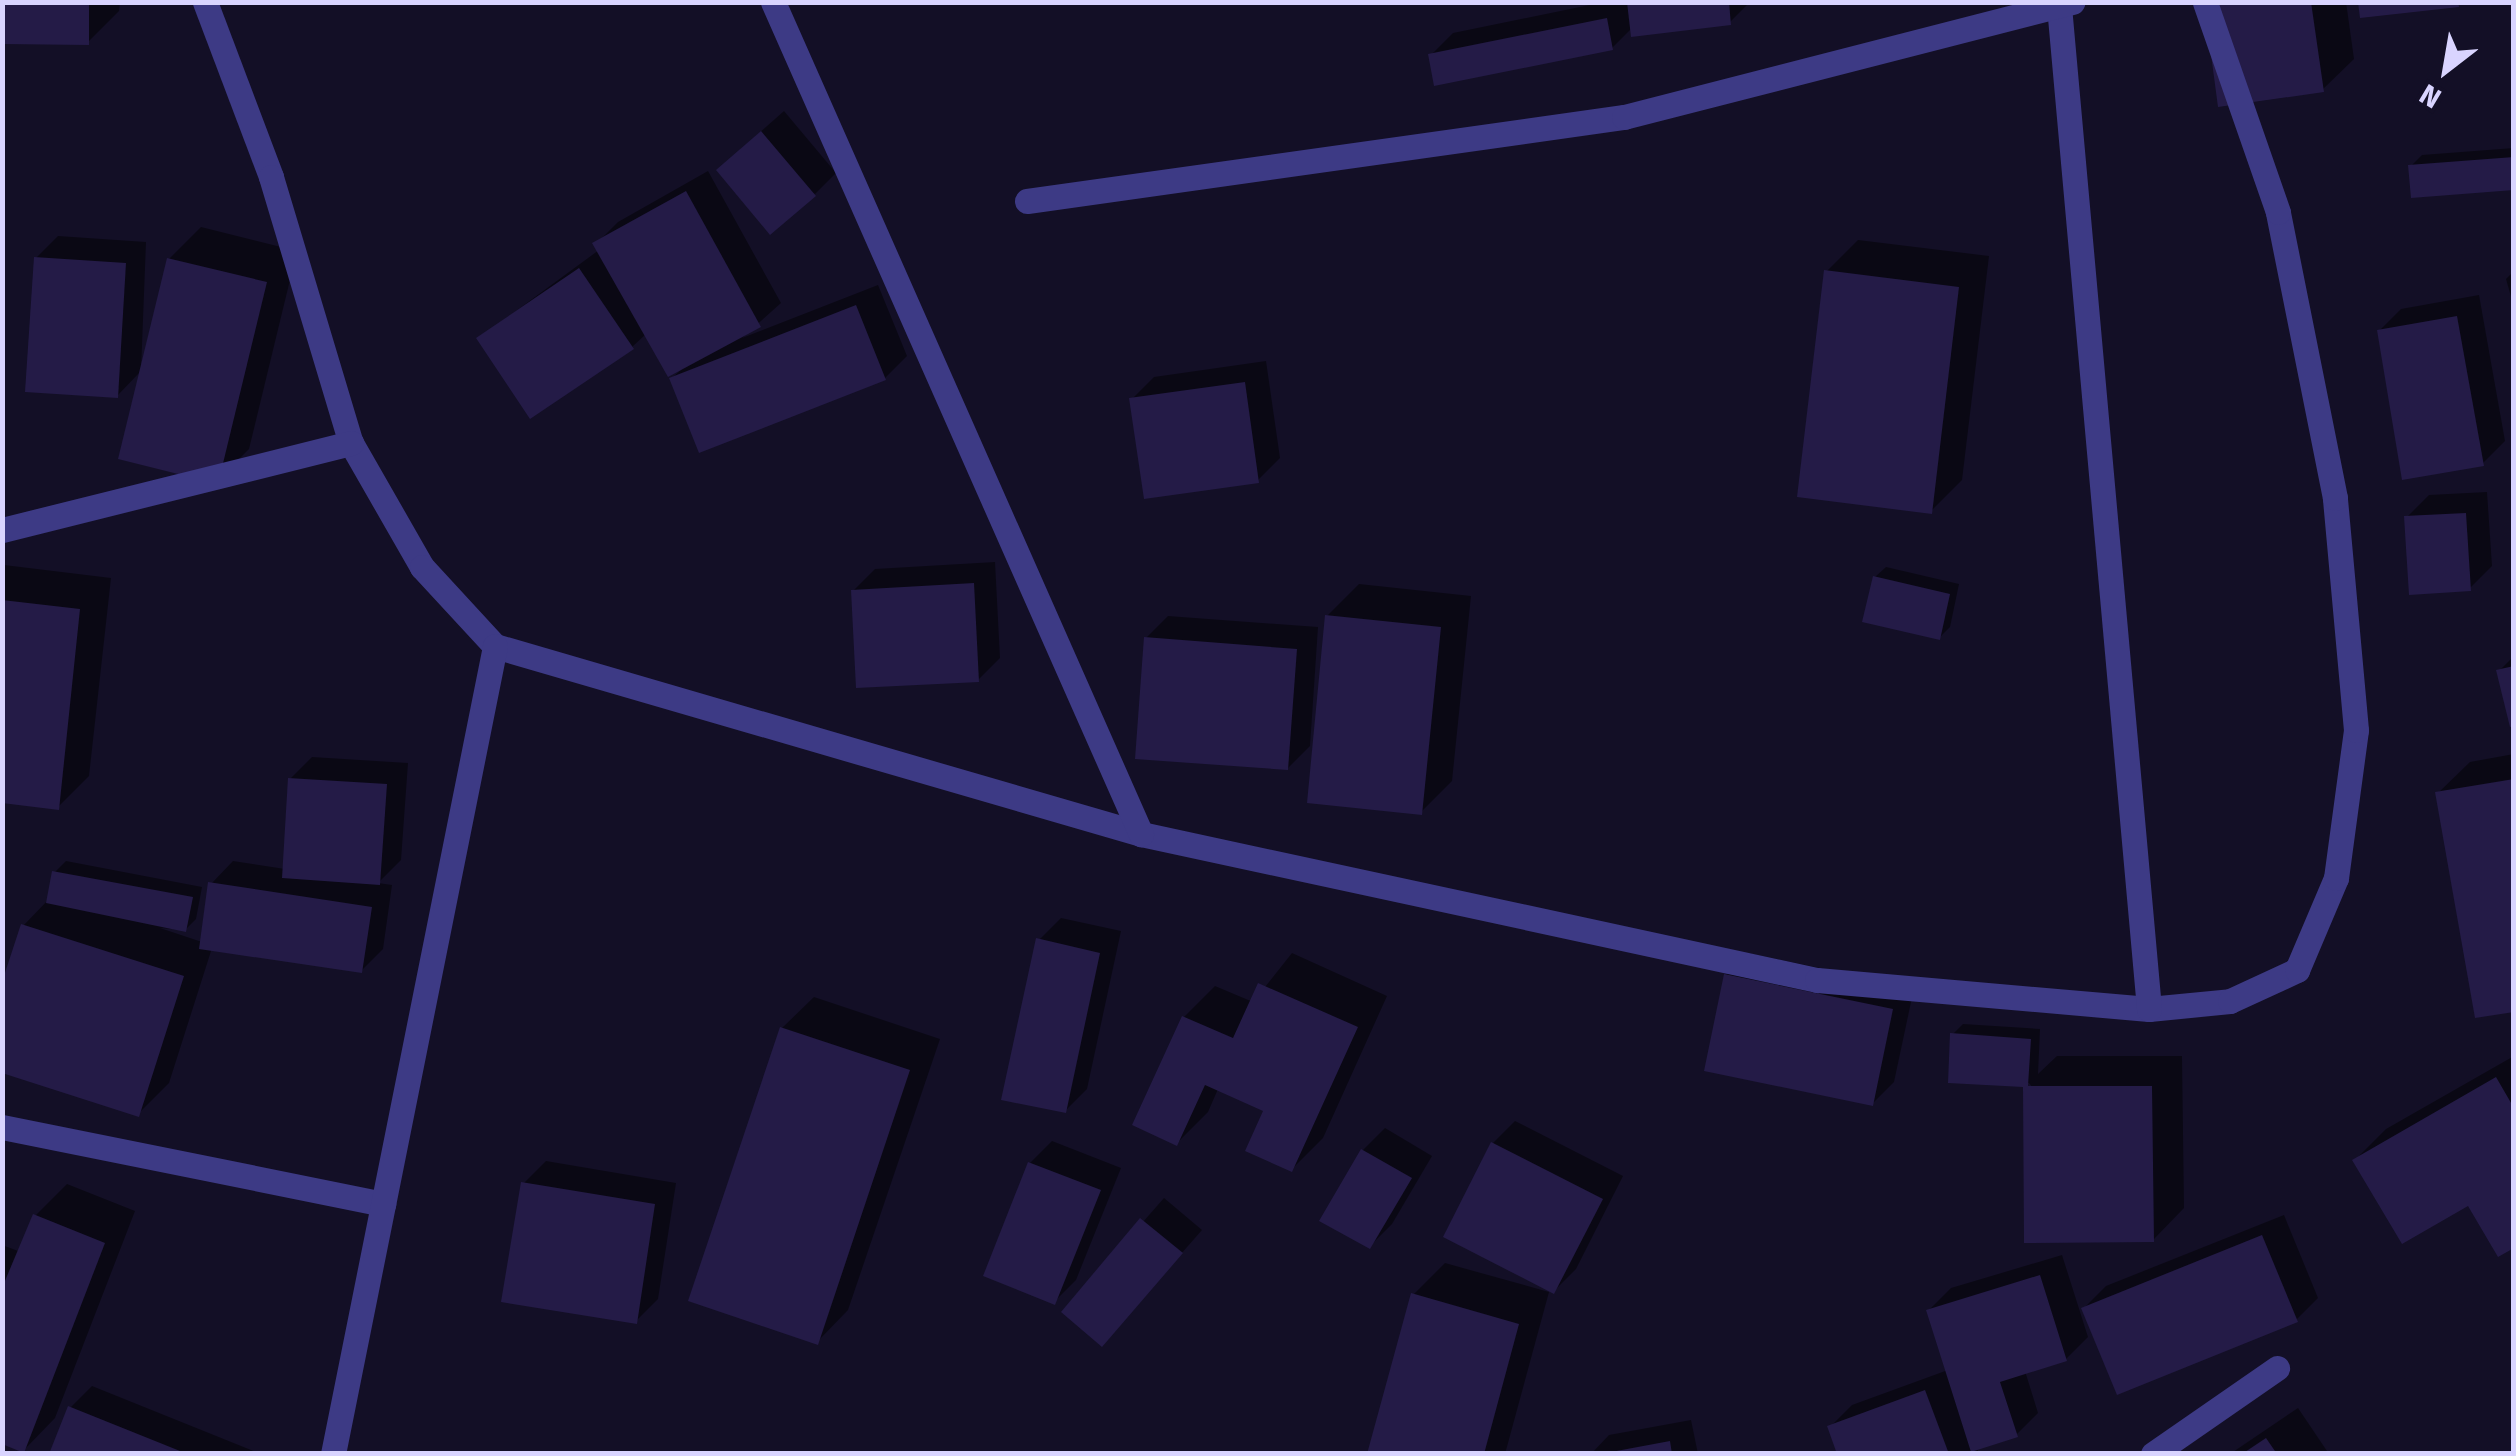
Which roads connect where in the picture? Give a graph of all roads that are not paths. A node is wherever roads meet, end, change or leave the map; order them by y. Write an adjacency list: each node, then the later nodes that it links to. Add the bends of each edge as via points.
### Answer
1 (205, 2): 6 (street, via 271,177)
2 (773, 2): 9 (street)
3 (2205, 2): 10 (street, via 2278,212 2336,498 2356,730 2336,878 2297,970 2230,1001)
4 (2066, 4): 5 (street, via 1624,117); 10 (street)
5 (1027, 201)
6 (352, 443): 7 (street); 8 (street, via 422,567)
7 (2, 530)
8 (495, 646): 9 (street); 12 (street)
9 (1141, 834): 10 (street, via 1817,980)
10 (2149, 1010)
11 (2, 1126): 12 (street)
12 (384, 1204): 14 (street)
13 (2278, 1368): 15 (street)
14 (334, 1454)
15 (2153, 1454)

